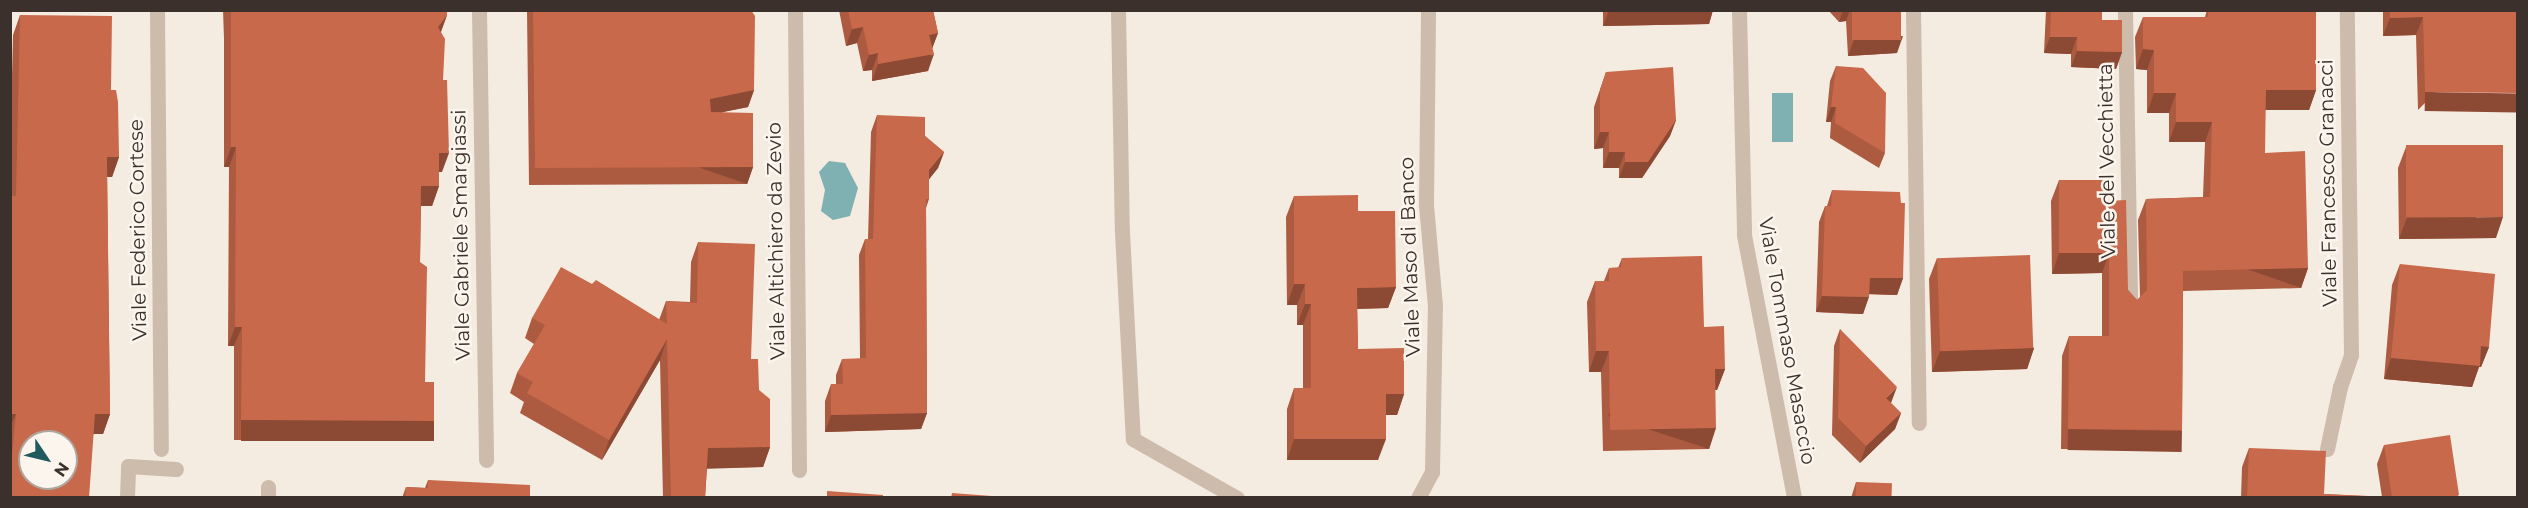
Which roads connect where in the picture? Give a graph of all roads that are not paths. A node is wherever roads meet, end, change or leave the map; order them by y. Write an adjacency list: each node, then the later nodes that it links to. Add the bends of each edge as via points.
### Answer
1 (157, 10): 12 (street, Viale Federico Cortese)
2 (479, 10): 14 (street, Viale Gabriele Smargiassi)
3 (795, 10): 16 (street, Viale Altichiero da Zevio)
4 (1118, 10): 18 (street, via 1122,232 1133,439)
5 (1428, 10): 19 (street, Viale Maso di Banco, via 1426,205 1435,306 1432,472)
6 (1739, 10): 20 (street, Viale Tommaso Masaccio, via 1744,235)
7 (1913, 10): 11 (street)
8 (2125, 10): 10 (street, Viale del Vecchietta)
9 (2347, 10): 13 (street, Viale Francesco Granacci, via 2351,355)
10 (2130, 310)
11 (1919, 423)
12 (161, 449)
13 (2327, 449)
14 (486, 460)
15 (176, 469): 17 (street, via 128,466)
16 (800, 470)
17 (127, 498)
18 (1237, 498)
19 (1418, 498)
20 (1794, 498)

